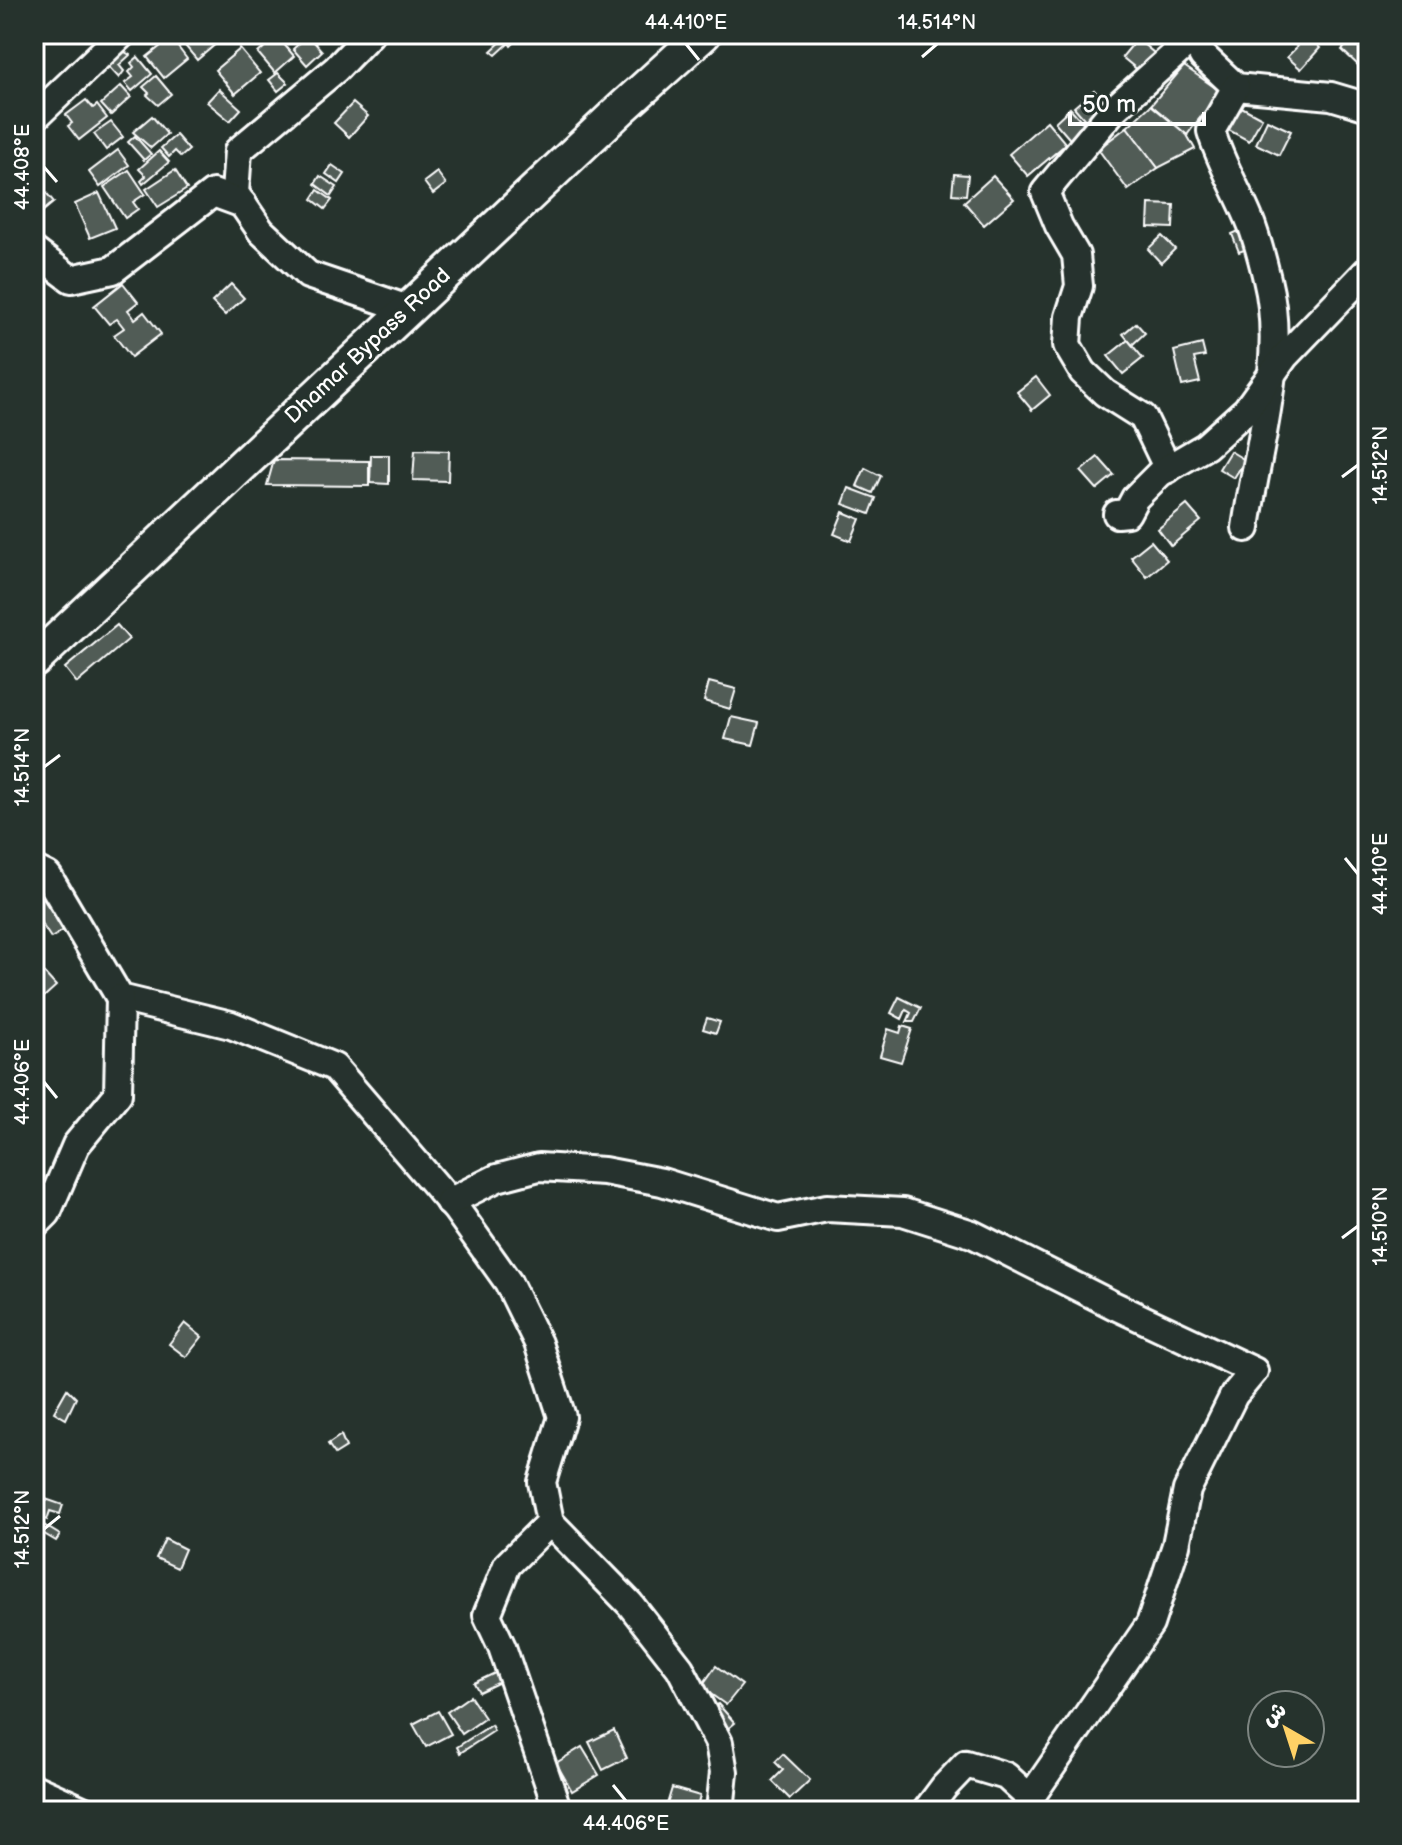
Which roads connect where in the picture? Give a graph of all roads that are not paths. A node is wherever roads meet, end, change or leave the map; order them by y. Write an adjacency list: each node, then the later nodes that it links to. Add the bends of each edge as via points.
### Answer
1 (122, 34): 7 (street)
2 (370, 34): 8 (street, via 238,151 235,193)
3 (704, 34): 11 (main road, Dhamar Bypass Road)
4 (1192, 36): 5 (street, via 1203,56); 13 (street, via 1114,109 1045,192 1076,255 1079,286 1067,345 1083,372 1105,393 1143,417)
5 (1236, 87): 6 (street, via 1331,96); 12 (street, via 1211,131 1252,225 1268,282 1275,333)
6 (1368, 107)
7 (34, 118)
8 (243, 204): 9 (street, via 213,193 113,270 71,279); 11 (street, via 261,231 308,275)
9 (34, 251)
10 (1368, 270): 12 (street)
11 (408, 309): 16 (main road, Dhamar Bypass Road)
12 (1272, 373): 13 (street, via 1246,410 1206,446); 15 (street)
13 (1168, 469): 14 (street, via 1135,498 1127,513)
14 (1117, 514)
15 (1246, 528)
16 (34, 661)
17 (34, 869): 18 (street, via 48,876)
18 (120, 998): 19 (street, via 231,1025 334,1067); 20 (street, via 118,1094 76,1145 47,1213)
19 (449, 1202): 21 (street, via 508,1282 538,1343 562,1417 542,1482); 23 (street, via 497,1178 539,1167 662,1182 778,1218 827,1208 903,1212 972,1234 1254,1371 1234,1395 1187,1490 1176,1545 1150,1624)
20 (34, 1226)
21 (550, 1522): 25 (street, via 507,1565 487,1615); 26 (street, via 630,1604 680,1668 719,1743 724,1772)
22 (34, 1788): 24 (street)
23 (1033, 1804): 27 (street, via 1006,1776 966,1764)
24 (85, 1811)
25 (558, 1811)
26 (720, 1811)
27 (926, 1811)

